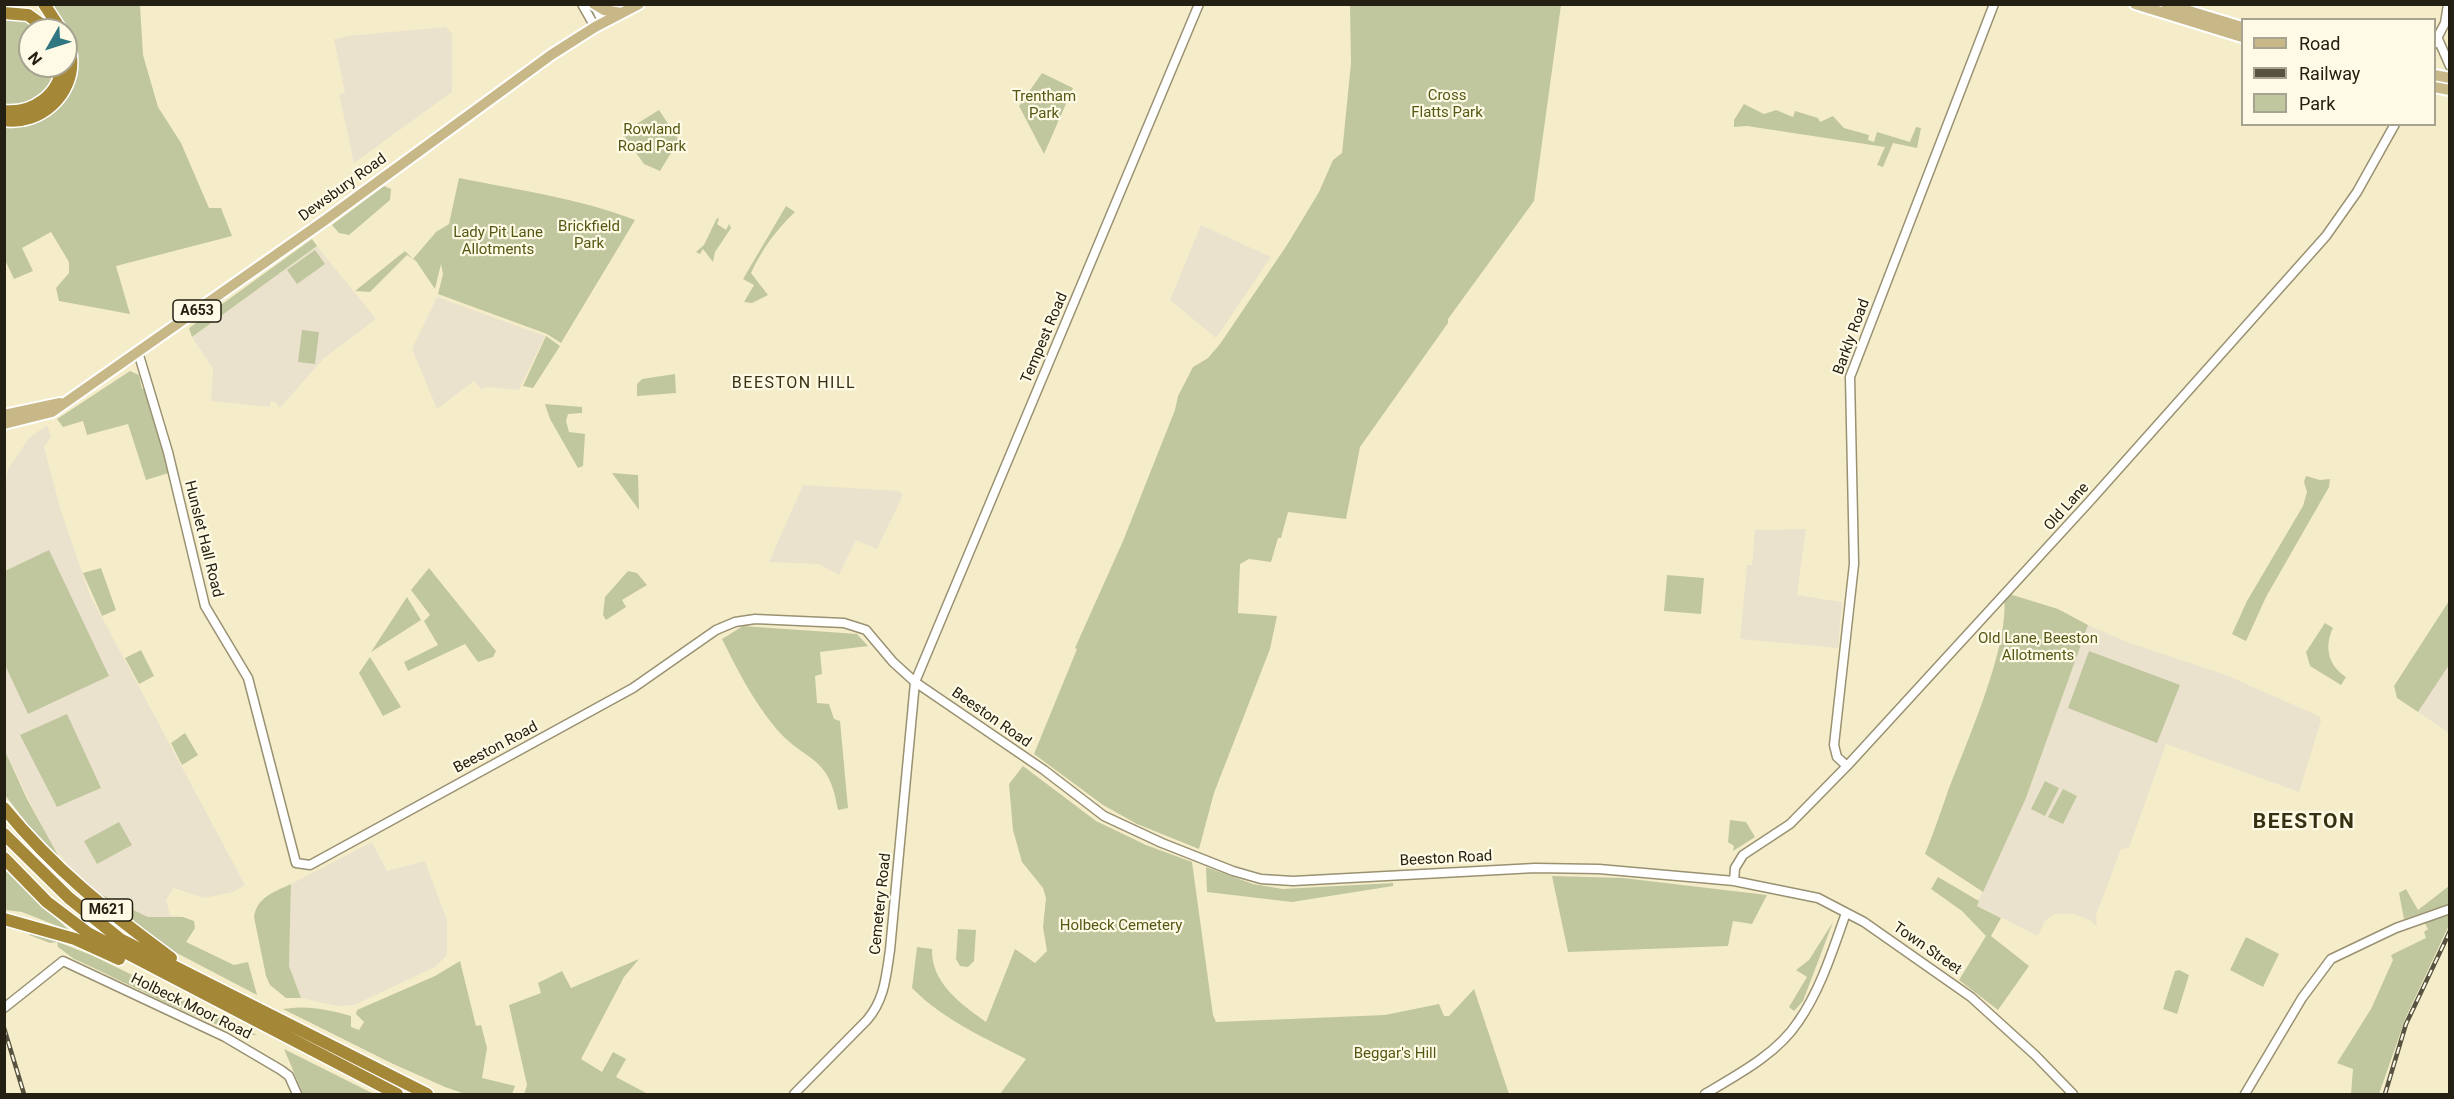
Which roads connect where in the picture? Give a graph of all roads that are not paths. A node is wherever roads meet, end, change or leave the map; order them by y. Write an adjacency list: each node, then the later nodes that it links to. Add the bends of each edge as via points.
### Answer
1 (44, 4): 13 (highway)
2 (582, 4): 15 (street)
3 (594, 4): 11 (main road); 15 (street)
4 (639, 4): 11 (main road, Dewsbury Road / A653)
5 (1199, 4): 29 (street, Tempest Road)
6 (1994, 4): 30 (street, Barkly Road, via 1850,377 1854,564 1834,745 1837,757)
7 (2135, 4): 17 (main road)
8 (2166, 4): 16 (main road)
9 (2448, 4): 14 (street)
10 (4, 13): 12 (highway)
11 (621, 13): 15 (main road, Dewsbury Road / A653)
12 (32, 18)
13 (53, 18)
14 (2447, 22): 18 (street)
15 (599, 25): 25 (main road, Dewsbury Road / A653)
16 (2241, 27)
17 (2241, 37)
18 (2436, 42): 19 (street)
19 (2450, 66)
20 (58, 78): 22 (highway, via 49,96 34,107)
21 (67, 78): 23 (highway, via 57,101 38,116)
22 (4, 111)
23 (4, 120)
24 (2394, 126): 30 (street, Old Lane, via 2357,192 2326,236)
25 (138, 352): 26 (main road, Dewsbury Road / A653); 34 (street, Hunslet Hall Road, via 168,452 205,606 248,678)
26 (69, 400): 27 (main road, Dewsbury Road / A653); 28 (main road, Dewsbury Road / A653, via 44,416)
27 (4, 416)
28 (4, 424)
29 (915, 682): 34 (street, Beeston Road, via 893,662 874,636 856,625 755,619 735,622 716,630 633,688 546,737 310,864); 35 (street, Beeston Road, via 1104,816 1162,843 1261,879 1325,880 1566,868); 47 (street, Cemetery Road, via 883,993 867,1020)
30 (1847, 766): 35 (street, Old Lane, via 1790,824 1743,855 1735,868)
31 (4, 808): 39 (highway, M621, via 77,886 175,961)
32 (4, 834): 39 (highway, via 69,898 120,939)
33 (4, 858): 40 (highway, M621, via 47,902 88,933)
34 (296, 863)
35 (1734, 880): 37 (street, Town Street, via 1818,898)
36 (2448, 910): 50 (street, via 2396,928 2331,958 2302,998)
37 (1846, 913): 48 (street, via 1815,992 1797,1024 1754,1063); 49 (street, Town Street, via 1971,997)
38 (4, 919): 40 (highway, via 75,939 186,992)
39 (225, 993): 46 (highway, M621)
40 (215, 1001): 42 (highway, M621)
41 (7, 1006): 43 (street, Holbeck Moor Road, via 60,962 75,965 225,1036 289,1076)
42 (381, 1087): 44 (highway); 45 (highway, M621)
43 (297, 1095)
44 (392, 1095)
45 (397, 1095)
46 (427, 1095)
47 (794, 1095)
48 (1705, 1095)
49 (2073, 1095)
50 (2245, 1095)

